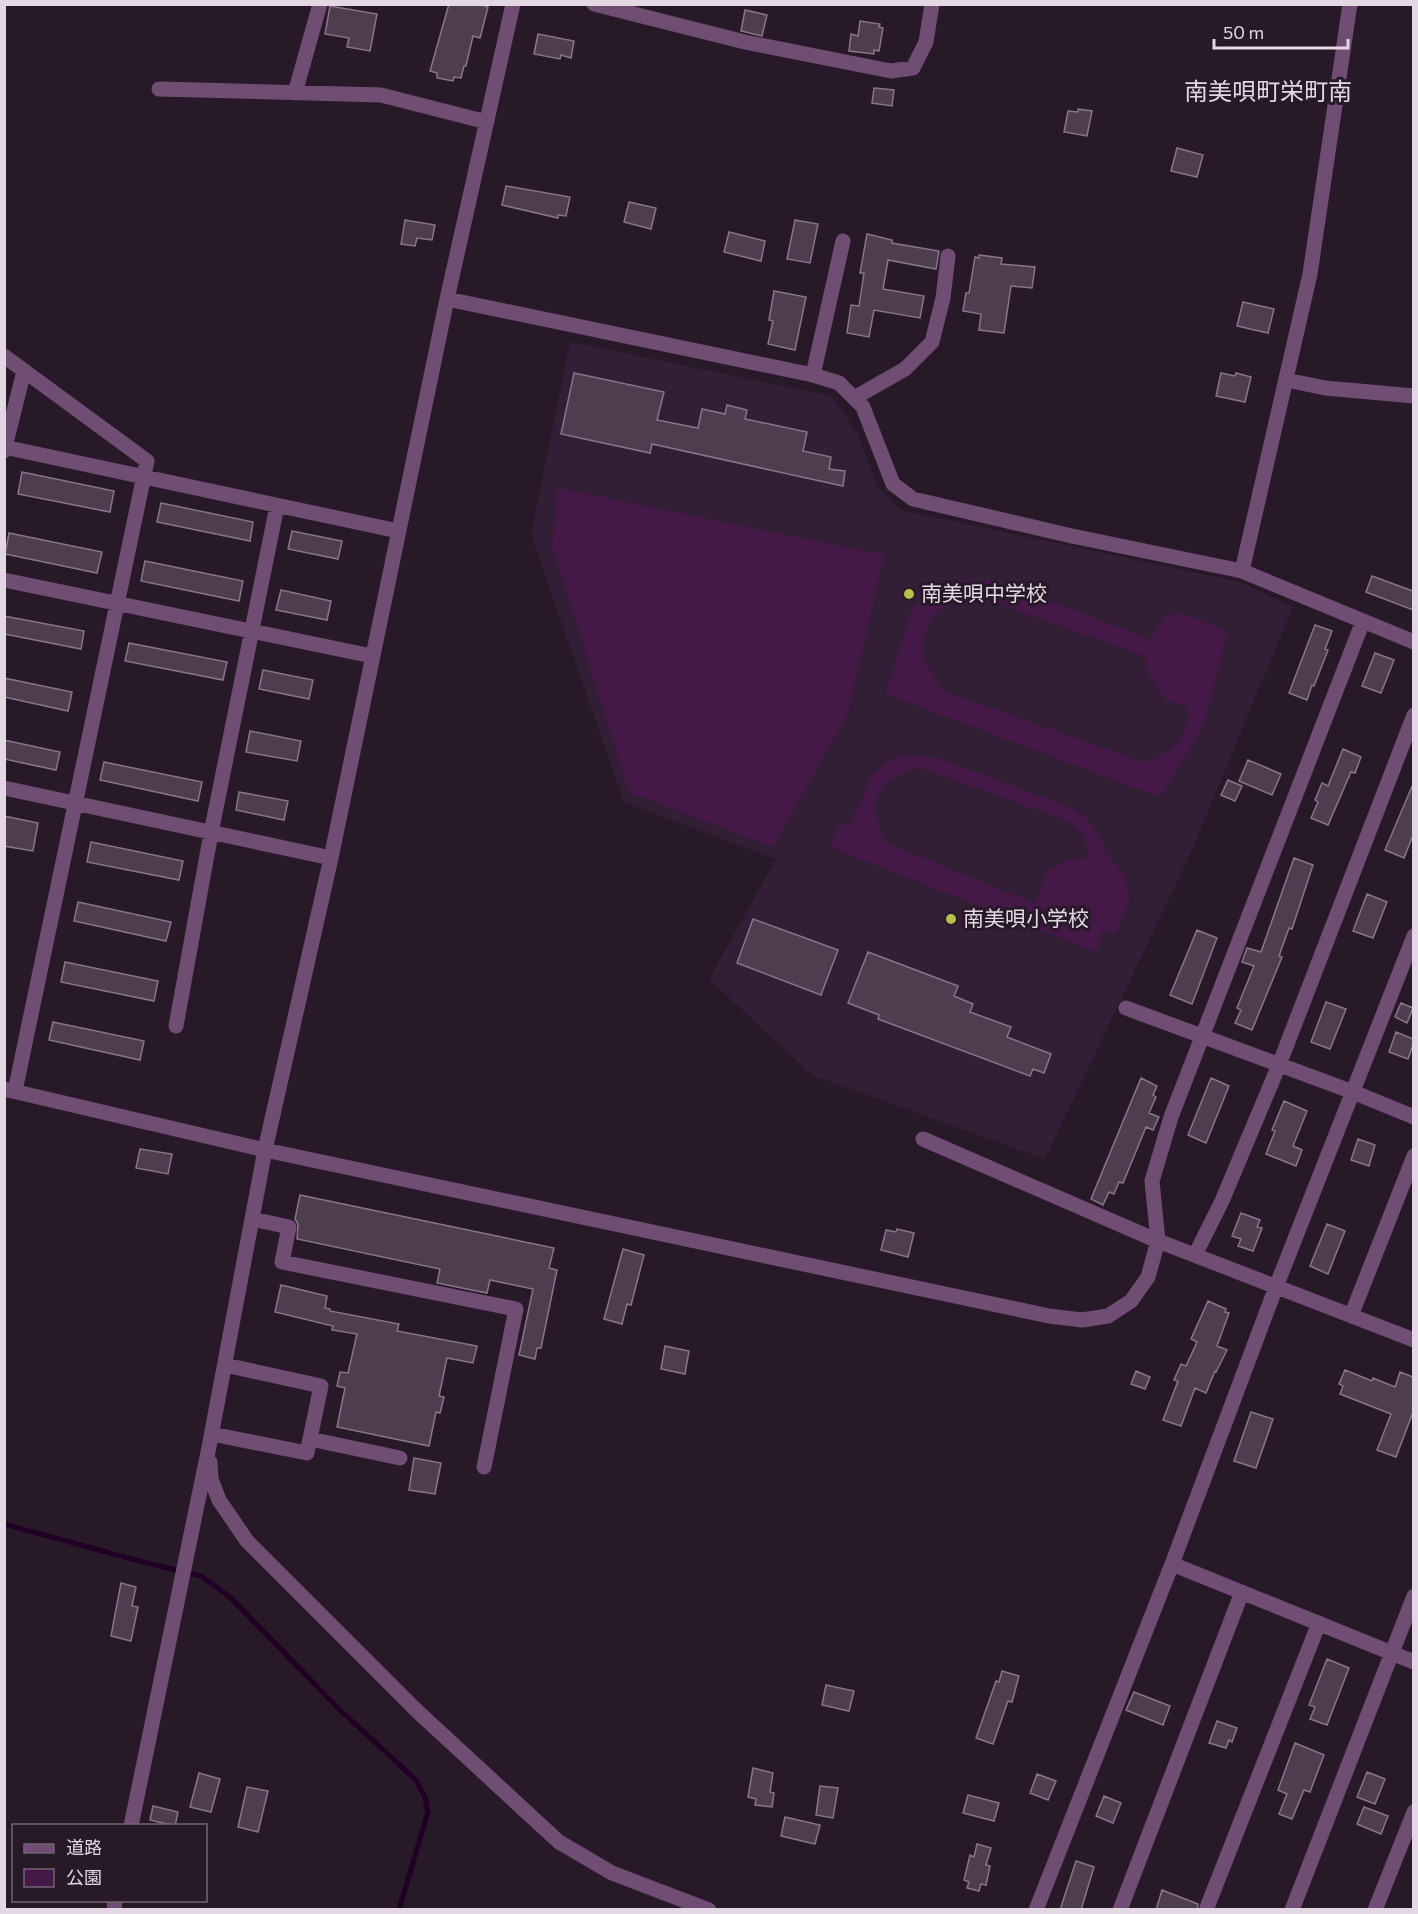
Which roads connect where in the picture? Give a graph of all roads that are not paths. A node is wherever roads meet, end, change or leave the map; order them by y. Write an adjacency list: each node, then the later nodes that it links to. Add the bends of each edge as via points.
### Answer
1 (320, 4): 7 (street)
2 (513, 4): 8 (street)
3 (594, 4): 4 (street, via 745,42 891,71 913,68 926,42)
4 (932, 4)
5 (1350, 4): 15 (street, via 1310,274)
6 (159, 89): 7 (street)
7 (295, 93): 8 (street, via 381,95)
8 (487, 122): 11 (street)
9 (843, 241): 14 (street)
10 (948, 256): 17 (street, via 932,342 905,369)
11 (447, 299): 14 (street); 21 (street)
12 (4, 356): 13 (street)
13 (24, 370): 18 (street); 19 (street, via 147,461)
14 (813, 375): 17 (street, via 839,383)
15 (1287, 380): 16 (street); 22 (street)
16 (1413, 396)
17 (854, 398): 22 (street, via 862,406 892,484 913,499)
18 (5, 449): 19 (street)
19 (143, 477): 20 (street); 24 (street)
20 (277, 506): 21 (street); 26 (street)
21 (398, 531): 28 (street)
22 (1242, 571): 25 (street)
23 (4, 580): 24 (street)
24 (117, 604): 26 (street); 31 (street)
25 (1363, 621): 27 (street); 37 (street)
26 (252, 632): 28 (street); 32 (street)
27 (1413, 642)
28 (372, 656): 33 (street)
29 (1413, 715): 38 (street)
30 (4, 788): 31 (street)
31 (76, 804): 32 (street); 39 (street)
32 (211, 833): 33 (street); 36 (street)
33 (330, 858): 43 (street)
34 (1413, 936): 40 (street)
35 (1126, 1008): 37 (street)
36 (176, 1026)
37 (1202, 1036): 38 (street); 46 (street, via 1152,1181)
38 (1279, 1065): 40 (street); 47 (street)
39 (10, 1090): 43 (street)
40 (1353, 1092): 41 (street); 48 (street)
41 (1413, 1117)
42 (923, 1139): 46 (street)
43 (265, 1150): 45 (street); 46 (street, via 1027,1312 1082,1320 1108,1316 1131,1301 1148,1277)
44 (1413, 1156): 49 (street)
45 (252, 1219): 51 (street); 55 (street, via 289,1227 282,1262 516,1309)
46 (1158, 1241): 47 (street)
47 (1195, 1255): 48 (street)
48 (1276, 1287): 49 (street); 56 (street)
49 (1351, 1316): 50 (street)
50 (1413, 1340)
51 (225, 1365): 52 (street, via 321,1386); 53 (street)
52 (310, 1438): 53 (street, via 307,1453); 54 (street)
53 (211, 1441): 63 (street); 64 (street, via 211,1479 219,1500 247,1541 416,1710 559,1842 612,1873)
54 (399, 1458)
55 (484, 1467)
56 (1172, 1564): 57 (street); 65 (street)
57 (1242, 1592): 59 (street); 66 (street)
58 (1413, 1596): 60 (street)
59 (1319, 1623): 60 (street); 67 (street)
60 (1391, 1653): 61 (street); 68 (street)
61 (1413, 1662)
62 (1413, 1812): 69 (street)
63 (131, 1824)
64 (709, 1910)
65 (1036, 1910)
66 (1120, 1910)
67 (1206, 1910)
68 (1292, 1910)
69 (1375, 1910)

